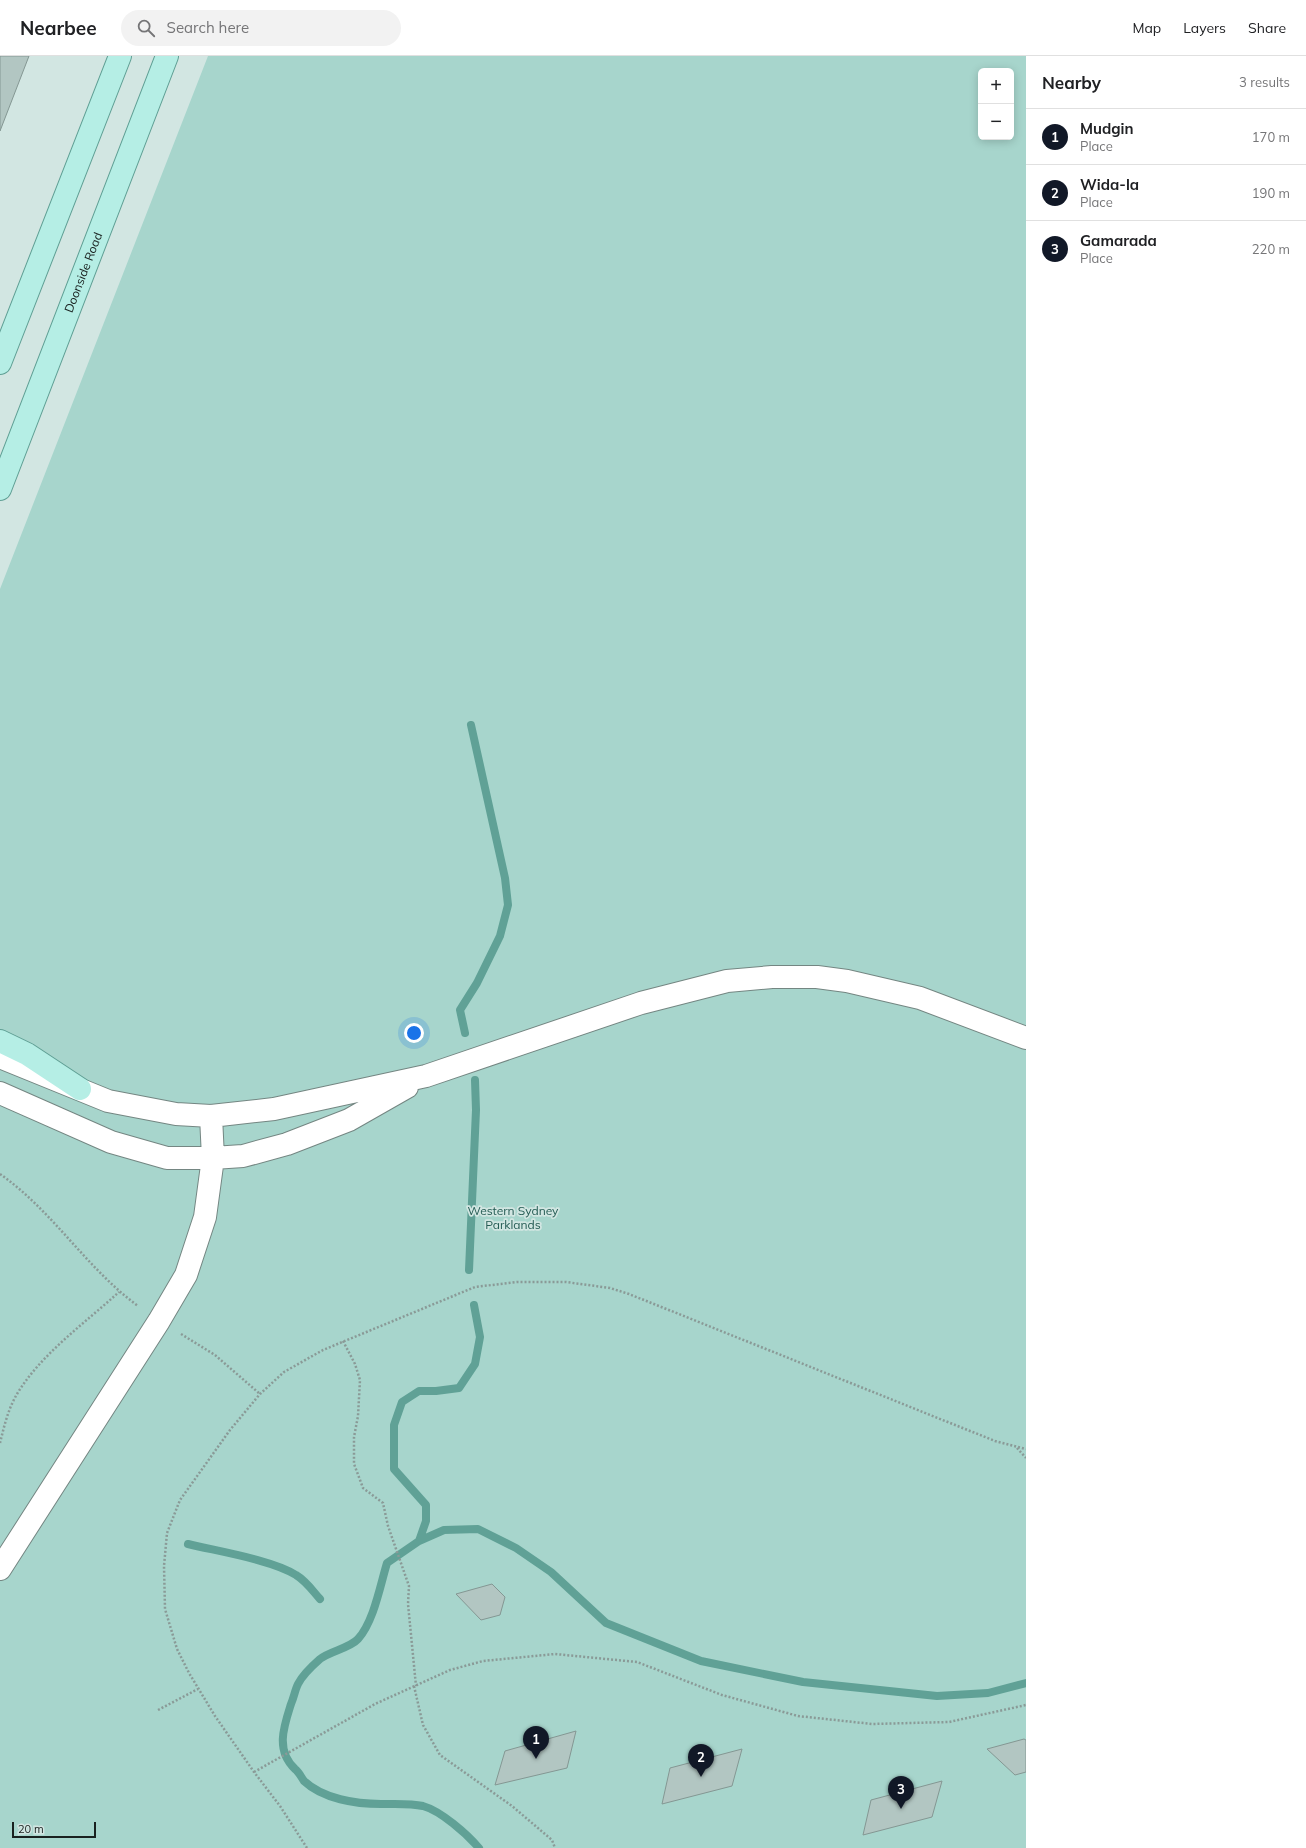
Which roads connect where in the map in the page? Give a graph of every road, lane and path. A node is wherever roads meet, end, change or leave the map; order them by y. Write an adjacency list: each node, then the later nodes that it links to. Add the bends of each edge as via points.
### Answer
1 (120, 56): 3 (main road)
2 (167, 56): 4 (main road, Doonside Road)
3 (0, 363)
4 (0, 489)
5 (1026, 1038): 8 (lane, via 920,998 881,987 817,977 772,977 727,981 641,1003)
6 (0, 1041): 9 (main road, via 28,1054)
7 (0, 1057): 9 (lane)
8 (426, 1076): 11 (lane, via 274,1109); 12 (lane, via 349,1120 287,1144 243,1156)
9 (80, 1089): 11 (lane, via 108,1100 144,1108 176,1114)
10 (0, 1093): 12 (lane, via 111,1142 167,1158)
11 (211, 1116): 12 (lane)
12 (213, 1158): 15 (lane, via 205,1217 186,1275)
13 (0, 1174): 14 (path, via 17,1186 51,1218)
14 (119, 1292): 15 (path); 18 (path, via 40,1364 17,1394 7,1416)
15 (159, 1321): 17 (path, via 214,1354); 22 (lane)
16 (343, 1341): 17 (path, via 284,1372); 19 (path, via 475,1287 517,1282 587,1284 629,1294); 23 (path, via 360,1380 354,1464 363,1488 383,1503 388,1526 409,1586 408,1604)
17 (260, 1394): 24 (path, via 221,1441 180,1500 167,1533 164,1566 165,1609 177,1649)
18 (0, 1443)
19 (1017, 1448): 20 (path); 21 (path)
20 (1026, 1450)
21 (1026, 1458)
22 (0, 1569)
23 (415, 1686): 25 (path, via 450,1670 483,1661 555,1654 637,1662 722,1695 798,1716 872,1724 949,1722); 27 (path, via 375,1704); 29 (path, via 423,1725 440,1755 512,1806 552,1840)
24 (198, 1689): 26 (path); 27 (path)
25 (1026, 1705)
26 (158, 1710)
27 (254, 1772): 28 (path)
28 (307, 1848)
29 (555, 1848)

